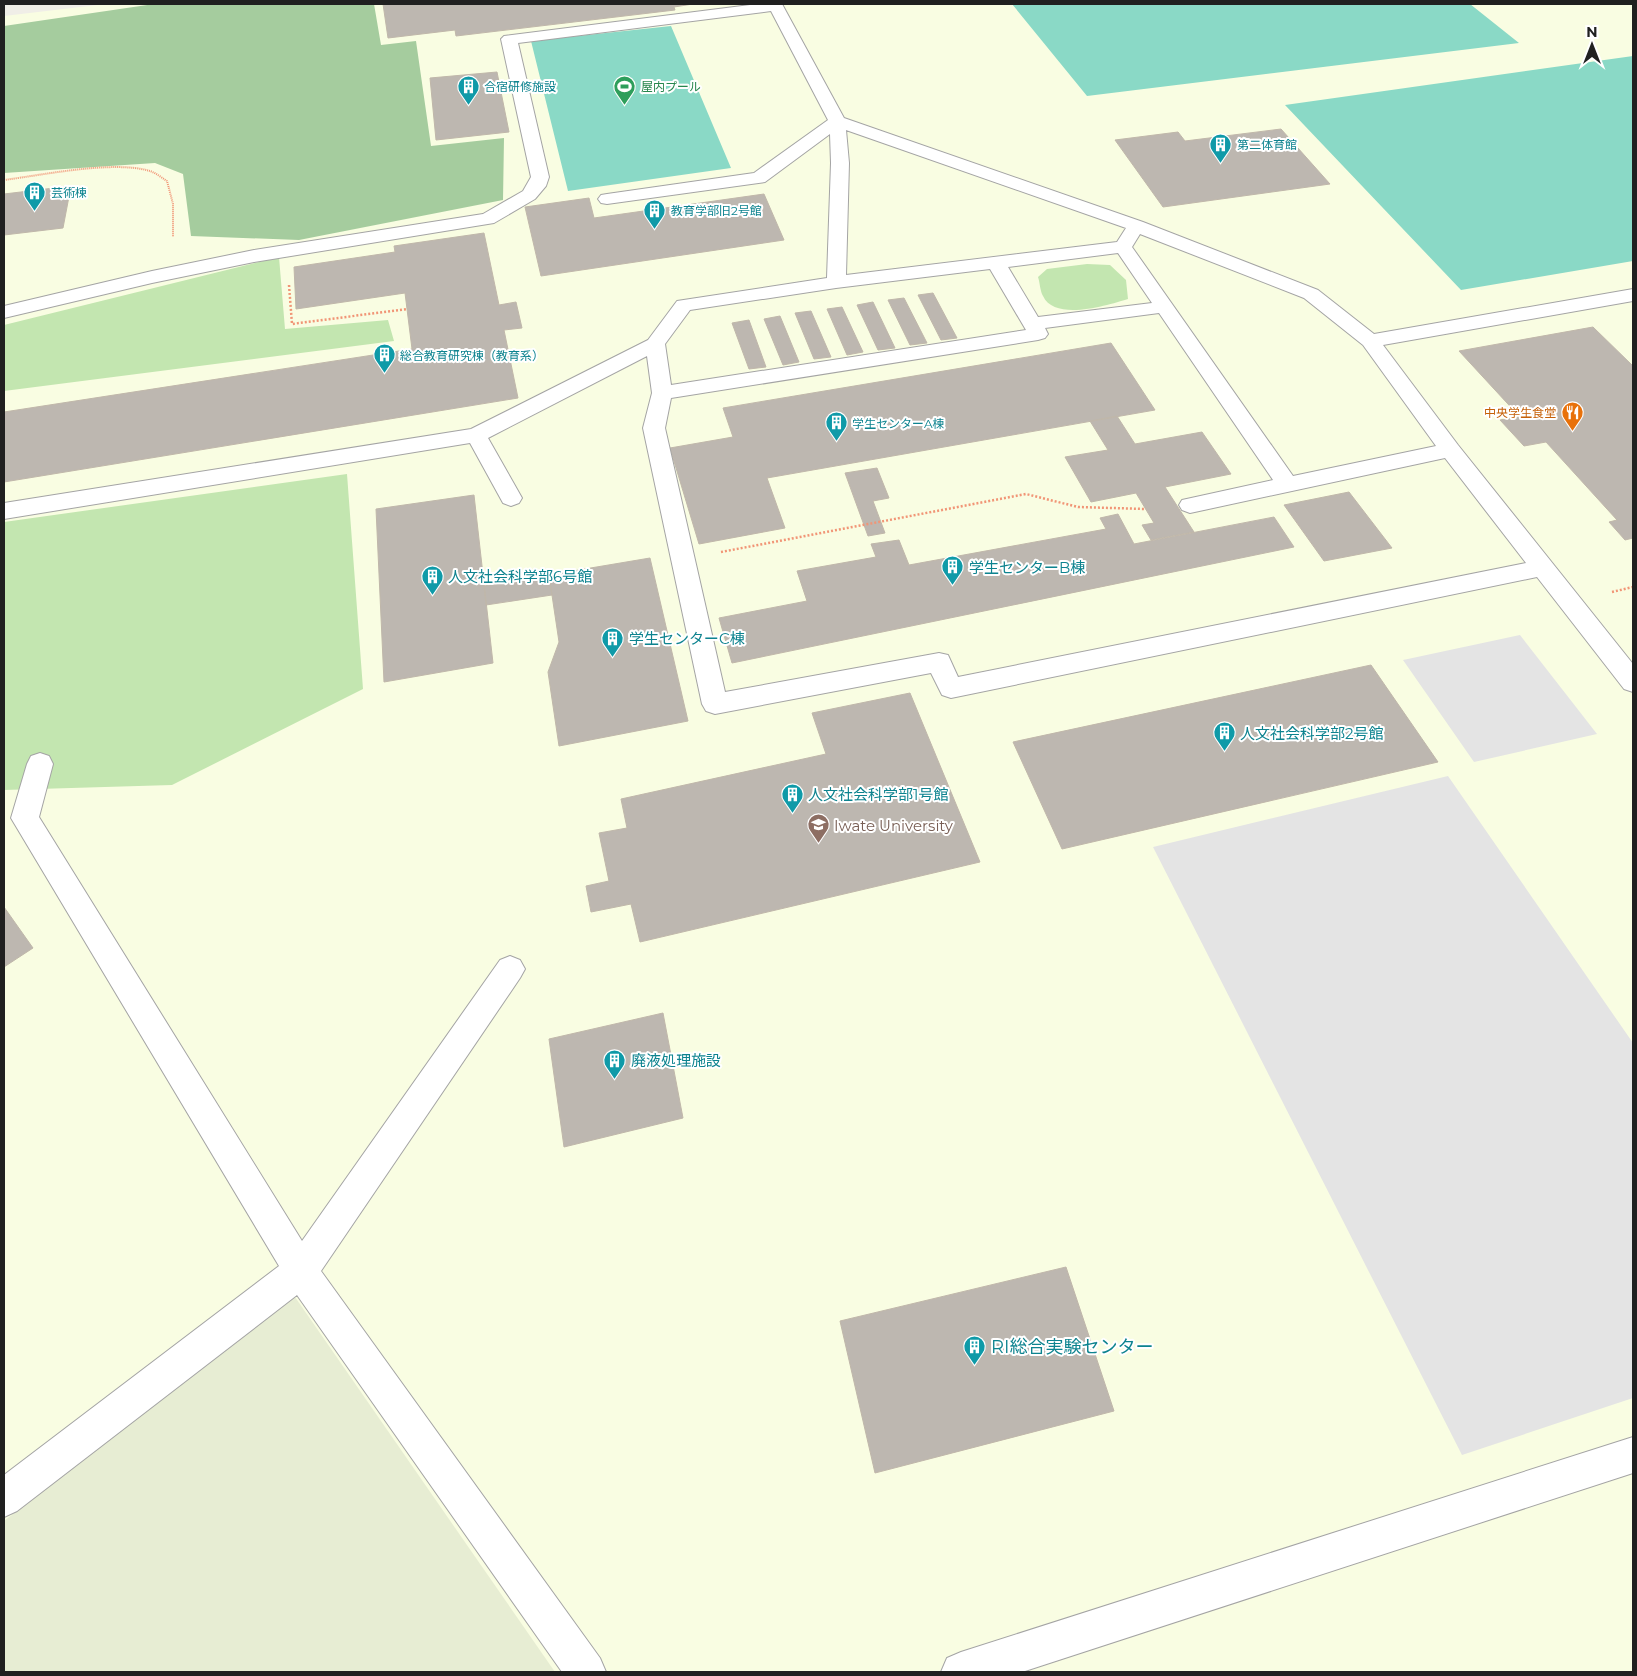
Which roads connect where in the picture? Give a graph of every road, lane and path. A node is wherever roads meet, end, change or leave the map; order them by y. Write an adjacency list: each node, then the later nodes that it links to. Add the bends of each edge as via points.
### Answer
1 (775, 5): 2 (lane); 8 (lane, via 508,39 540,177 528,195 488,219)
2 (837, 121): 4 (lane, via 759,178); 5 (lane); 13 (lane, via 840,164)
3 (4, 180): 11 (path, via 100,170 151,171 167,181 173,204)
4 (606, 199)
5 (1136, 226): 6 (lane); 19 (lane, via 1311,294)
6 (1123, 247): 10 (lane); 15 (lane)
7 (224, 248): 9 (lane)
8 (286, 251): 9 (lane); 16 (path, via 292,324)
9 (239, 260): 11 (lane); 12 (lane)
10 (997, 264): 13 (lane); 18 (lane)
11 (173, 272): 17 (lane)
12 (260, 276)
13 (836, 282): 20 (lane, via 684,304)
14 (1633, 295): 19 (lane)
15 (1164, 307): 18 (lane); 24 (lane)
16 (407, 309)
17 (4, 312)
18 (1033, 324): 21 (lane, via 1038,334)
19 (1370, 341): 23 (lane)
20 (655, 344): 21 (lane); 22 (lane)
21 (662, 393): 29 (lane, via 654,428)
22 (476, 435): 25 (lane); 28 (lane)
23 (1450, 450): 24 (lane); 30 (lane)
24 (1288, 485): 26 (lane)
25 (511, 498)
26 (1190, 505)
27 (1146, 510): 29 (path, via 1078,507 1026,494)
28 (4, 511)
29 (683, 560): 30 (lane, via 715,704 939,662 951,688)
30 (1542, 568): 31 (lane)
31 (1633, 682)
32 (40, 764): 34 (lane, via 25,818)
33 (510, 969): 34 (lane)
34 (301, 1271): 36 (lane); 37 (lane)
35 (1633, 1455): 38 (lane)
36 (4, 1498)
37 (586, 1672)
38 (961, 1672)

